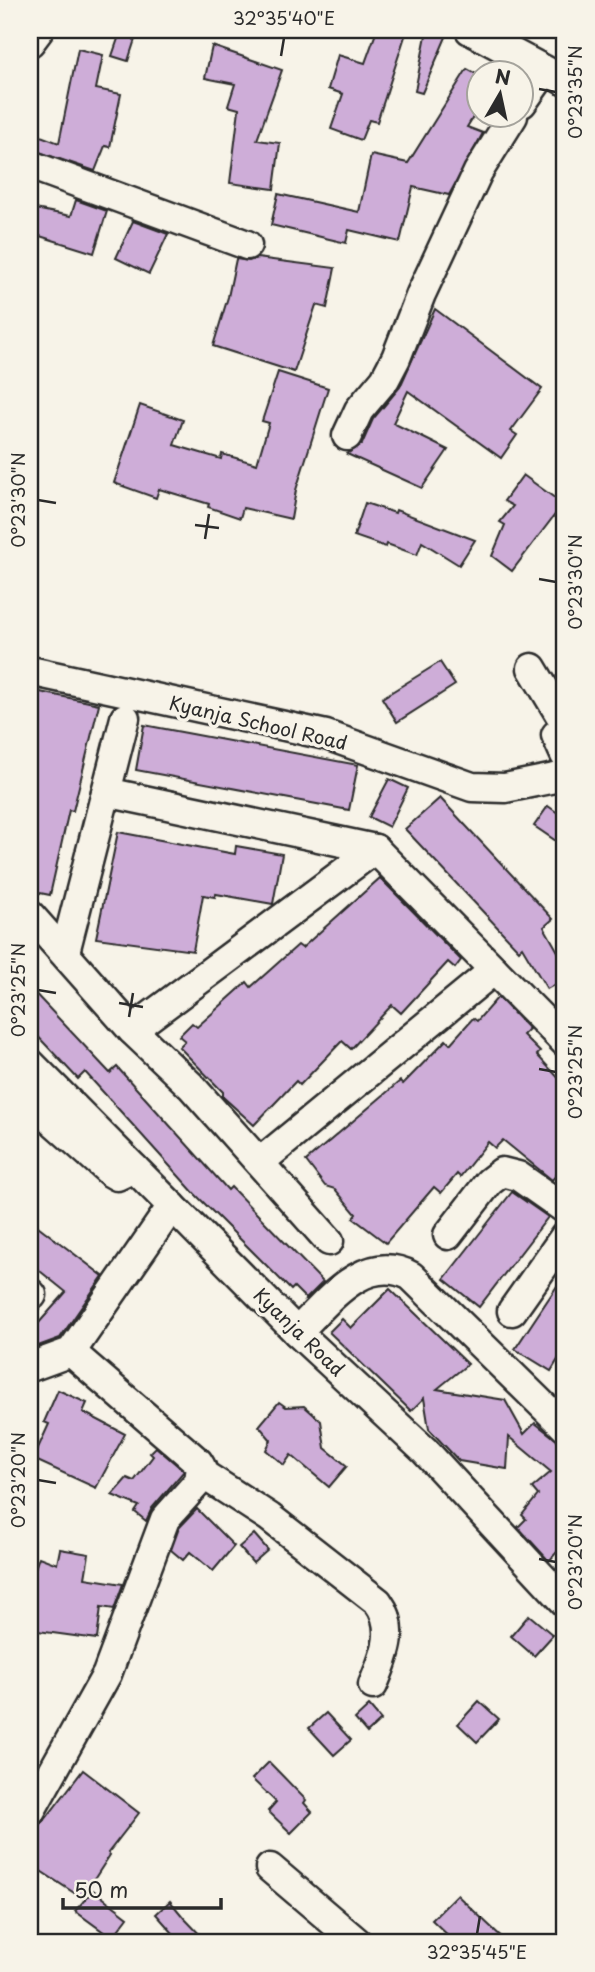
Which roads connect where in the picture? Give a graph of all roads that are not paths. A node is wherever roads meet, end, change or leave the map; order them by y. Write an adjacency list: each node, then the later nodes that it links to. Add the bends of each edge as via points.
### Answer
1 (39, 30): 3 (street)
2 (470, 30): 4 (street)
3 (30, 42)
4 (554, 76): 5 (street)
5 (536, 91)
6 (504, 130): 9 (street, via 478,172 421,294 397,358)
7 (30, 165): 8 (street)
8 (247, 245)
9 (347, 436)
10 (533, 668): 13 (street)
11 (30, 671): 16 (street, Kyanja School Road, via 326,735 472,787 505,788)
12 (125, 718): 17 (street)
13 (565, 723)
14 (565, 731): 15 (street, via 556,735)
15 (565, 755)
16 (565, 776)
17 (106, 792): 18 (street); 20 (street)
18 (375, 849): 21 (street); 22 (street)
19 (30, 915): 20 (street)
20 (65, 952): 22 (street)
21 (495, 970): 23 (street); 26 (street)
22 (132, 1030): 26 (street)
23 (565, 1042)
24 (30, 1063): 27 (street, Kyanja Road)
25 (30, 1101): 27 (street, via 110,1172 117,1176)
26 (260, 1162): 32 (street)
27 (134, 1168): 28 (street, Kyanja Road)
28 (172, 1206): 34 (street, Kyanja Road); 35 (street)
29 (565, 1209): 30 (street, via 518,1176 502,1172)
30 (448, 1235)
31 (565, 1236): 33 (street)
32 (329, 1241)
33 (512, 1311)
34 (297, 1332): 37 (street, via 350,1280 382,1268 401,1271); 39 (street, Kyanja Road, via 425,1451)
35 (71, 1352): 36 (street); 38 (street, via 198,1462)
36 (30, 1367)
37 (565, 1427)
38 (201, 1473): 40 (street, via 270,1517 378,1602 389,1634); 41 (street, via 165,1519 107,1674)
39 (565, 1602)
40 (373, 1685)
41 (30, 1812)
42 (270, 1868): 43 (street)
43 (357, 1942)

